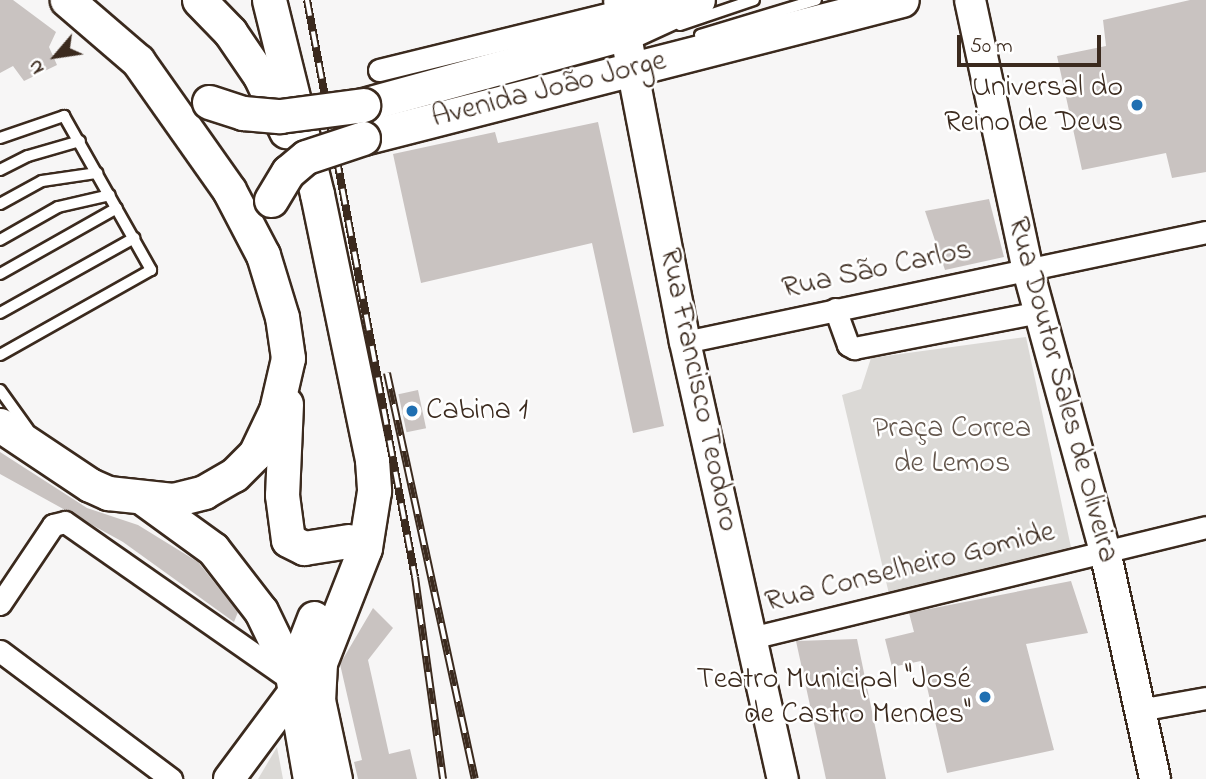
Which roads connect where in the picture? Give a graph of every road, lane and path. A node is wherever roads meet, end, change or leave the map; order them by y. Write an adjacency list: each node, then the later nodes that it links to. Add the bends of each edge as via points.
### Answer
1 (67, 0): 13 (main road)
2 (199, 0): 39 (main road, via 230,32 255,68 286,133 348,428 354,499)
3 (270, 0): 44 (main road, via 317,194 372,460 374,491 365,548)
4 (665, 0): 10 (street, Avenida João Jorge)
5 (698, 0): 10 (main road, Avenida João Jorge)
6 (754, 0): 10 (lane, via 655,33)
7 (816, 0): 11 (lane)
8 (902, 0): 12 (main road, Avenida João Jorge)
9 (970, 0): 26 (street, Rua Doutor Sales de Oliveira)
10 (623, 15): 12 (street, Rua Francisco Teodoro); 13 (main road, Avenida João Jorge, bridge, via 363,105 280,116 243,113 176,86); 14 (street, Avenida João Jorge)
11 (685, 40)
12 (648, 58): 25 (main road, Avenida João Jorge, bridge, via 321,150 288,172 271,200); 31 (street, Rua Francisco Teodoro)
13 (138, 61): 25 (main road, via 229,190)
14 (379, 70)
15 (0, 138): 16 (lane, via 64,116)
16 (80, 141): 17 (lane, via 28,156); 18 (lane)
17 (0, 170)
18 (97, 173): 19 (lane); 20 (lane, via 42,181)
19 (110, 195): 21 (lane); 24 (lane, via 58,208)
20 (0, 204)
21 (117, 208): 23 (lane); 27 (lane)
22 (1206, 232): 26 (street, Rua São Carlos)
23 (134, 238): 30 (lane); 32 (lane, via 151,270)
24 (0, 240)
25 (263, 255): 33 (main road, via 282,317)
26 (1028, 270): 28 (street, Rua São Carlos); 29 (street, Rua Doutor Sales de Oliveira)
27 (0, 274)
28 (835, 309): 29 (street, via 848,345 854,348); 31 (street, Rua São Carlos)
29 (1040, 312): 40 (street, Rua Doutor Sales de Oliveira)
30 (0, 313)
31 (685, 342): 42 (street, Rua Francisco Teodoro)
32 (0, 355)
33 (288, 358): 37 (main road, via 268,430 255,454 234,475 204,492 173,500); 39 (main road, via 284,531 295,545 311,548)
34 (0, 390): 36 (lane)
35 (0, 425): 36 (main road)
36 (68, 472): 37 (main road, via 108,493)
37 (144, 499): 44 (main road, via 213,549 236,574)
38 (1206, 527): 40 (street, Rua Conselheiro Gomide)
39 (348, 541): 44 (main road)
40 (1105, 551): 42 (street, Rua Conselheiro Gomide); 46 (street, Rua Doutor Sales de Oliveira)
41 (0, 604): 44 (street, via 53,525 65,522)
42 (751, 638): 51 (street, Rua Francisco Teodoro)
43 (0, 651): 47 (street)
44 (300, 677): 48 (street); 49 (main road); 50 (main road, via 318,701)
45 (1206, 698): 46 (street)
46 (1139, 710): 52 (street, Rua Doutor Sales de Oliveira)
47 (171, 779)
48 (229, 779)
49 (310, 779)
50 (335, 779)
51 (783, 779)
52 (1155, 779)

